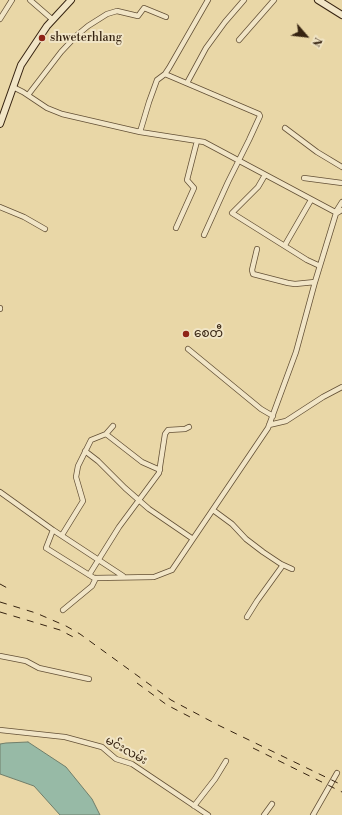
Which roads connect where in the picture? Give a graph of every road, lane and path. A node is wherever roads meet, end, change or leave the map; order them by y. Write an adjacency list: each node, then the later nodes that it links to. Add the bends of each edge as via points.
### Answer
1 (12, 0): 10 (street)
2 (30, 0): 11 (street)
3 (71, 0): 11 (street)
4 (208, 0): 13 (street)
5 (244, 0): 14 (street, via 206,48)
6 (274, 0): 12 (street)
7 (318, 0): 8 (street)
8 (342, 15)
9 (166, 16): 16 (street, via 144,8 138,16 117,11 107,14 76,36)
10 (0, 19)
11 (53, 20): 15 (street, via 29,52)
12 (239, 40)
13 (165, 74): 14 (street); 19 (street, via 157,80)
14 (188, 83): 21 (street, via 259,114)
15 (12, 87): 16 (street); 17 (street)
16 (28, 95): 19 (street, via 47,108 62,114)
17 (1, 120)
18 (285, 128): 22 (street)
19 (140, 132): 20 (street)
20 (197, 141): 21 (street, via 204,142); 31 (street, via 187,180 194,188)
21 (238, 160): 23 (street); 33 (street)
22 (342, 167)
23 (265, 175): 26 (street); 34 (street, via 258,187 232,213)
24 (304, 178): 25 (street)
25 (342, 183)
26 (311, 200): 30 (street); 34 (street)
27 (342, 202): 30 (street)
28 (0, 207): 32 (street)
29 (342, 210): 30 (street)
30 (337, 213): 36 (street)
31 (176, 228)
32 (45, 229)
33 (204, 235)
34 (286, 245): 36 (street)
35 (257, 249): 37 (street, via 252,274 295,284)
36 (320, 266): 37 (street)
37 (315, 282): 40 (street, via 296,352)
38 (188, 349): 40 (street)
39 (342, 387): 41 (street, via 286,421)
40 (273, 416): 41 (street)
41 (269, 425): 49 (street)
42 (114, 426): 44 (street)
43 (189, 427): 46 (street, via 168,430 165,434)
44 (106, 434): 45 (street, via 91,440); 46 (street, via 142,462)
45 (85, 451): 48 (street); 51 (street, via 76,476 83,501)
46 (160, 470): 48 (street)
47 (0, 492): 50 (street)
48 (139, 500): 52 (street); 53 (street)
49 (213, 510): 52 (street); 54 (street, via 232,524 246,540)
50 (53, 530): 51 (street); 56 (street, via 46,548)
51 (62, 535): 53 (street)
52 (193, 540): 57 (street, via 172,570 154,577)
53 (98, 559): 56 (street); 57 (street)
54 (283, 565): 55 (street); 60 (street)
55 (292, 569)
56 (89, 574): 58 (street)
57 (124, 576): 58 (street)
58 (96, 578): 59 (street, via 92,586)
59 (63, 610)
60 (247, 617)
61 (0, 656): 62 (street)
62 (89, 680)
63 (0, 730): 67 (street, မင်းလမ်း, via 65,737 102,748 116,759 132,764)
64 (226, 761): 67 (street)
65 (337, 773): 70 (street)
66 (272, 804): 69 (street)
67 (194, 806): 68 (street, မင်းလမ်း)
68 (208, 815)
69 (264, 815)
70 (313, 815)

